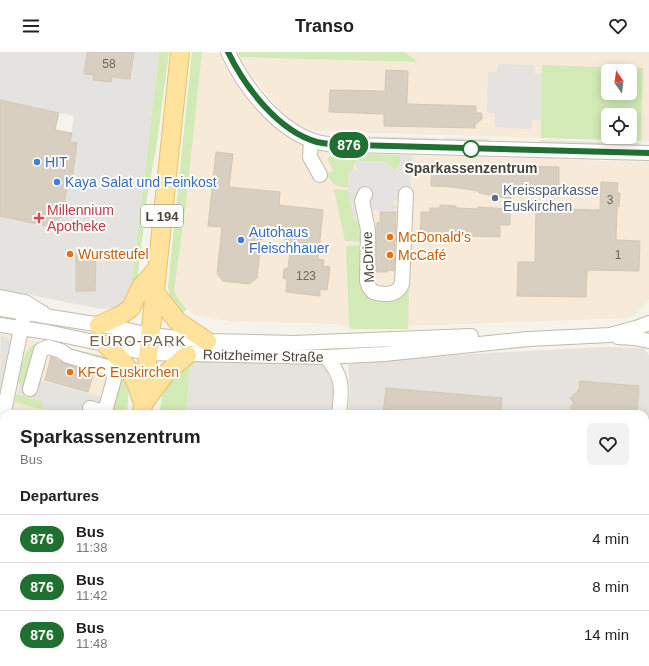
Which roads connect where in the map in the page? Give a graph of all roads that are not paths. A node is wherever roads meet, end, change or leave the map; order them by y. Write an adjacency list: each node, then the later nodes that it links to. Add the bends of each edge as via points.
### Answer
1 (180, 52): 8 (main road, L 194)
2 (228, 52): 3 (street, via 242,77 270,112 286,126)
3 (311, 140): 4 (street, via 354,145); 5 (street, via 310,157)
4 (649, 153)
5 (320, 175)
6 (365, 194): 7 (street, McDrive, via 362,201 368,230 367,284 373,292 391,294 399,290 402,284)
7 (406, 194)
8 (156, 270): 9 (main road, L 194); 16 (main road, via 141,287 131,308)
9 (154, 290): 18 (main road, L 194); 22 (main road, via 177,321)
10 (0, 297): 13 (street, via 25,302)
11 (0, 309): 12 (street, Roitzheimer Straße)
12 (24, 313): 13 (street, Roitzheimer Straße); 17 (street)
13 (46, 316): 16 (street, Roitzheimer Straße)
14 (649, 323): 19 (street, Roitzheimer Straße)
15 (0, 325): 17 (street, Roitzheimer Straße)
16 (99, 325): 18 (street, Roitzheimer Straße)
17 (22, 328): 23 (street, Roitzheimer Straße); 30 (street)
18 (150, 335): 22 (street, Roitzheimer Straße); 24 (main road, L 194)
19 (610, 335): 20 (street, Roitzheimer Straße); 21 (street, Roitzheimer Straße)
20 (528, 339): 22 (street, Roitzheimer Straße, via 487,335 377,341); 26 (street, Roitzheimer Straße, via 384,354)
21 (649, 341)
22 (207, 342)
23 (106, 345): 24 (street, Roitzheimer Straße); 29 (main road, via 130,370 140,391)
24 (148, 353): 25 (street, Roitzheimer Straße); 29 (main road, L 194)
25 (187, 355): 26 (street, Roitzheimer Straße); 29 (main road, via 165,374)
26 (326, 357): 33 (street, via 338,372 341,381)
27 (30, 390): 32 (street, via 41,350 48,347 59,350 68,356 114,370 106,408)
28 (90, 408): 31 (street)
29 (142, 409)
30 (4, 410)
31 (97, 410)
32 (102, 410)
33 (339, 410)
34 (649, 661): 35 (street)
35 (649, 666)

